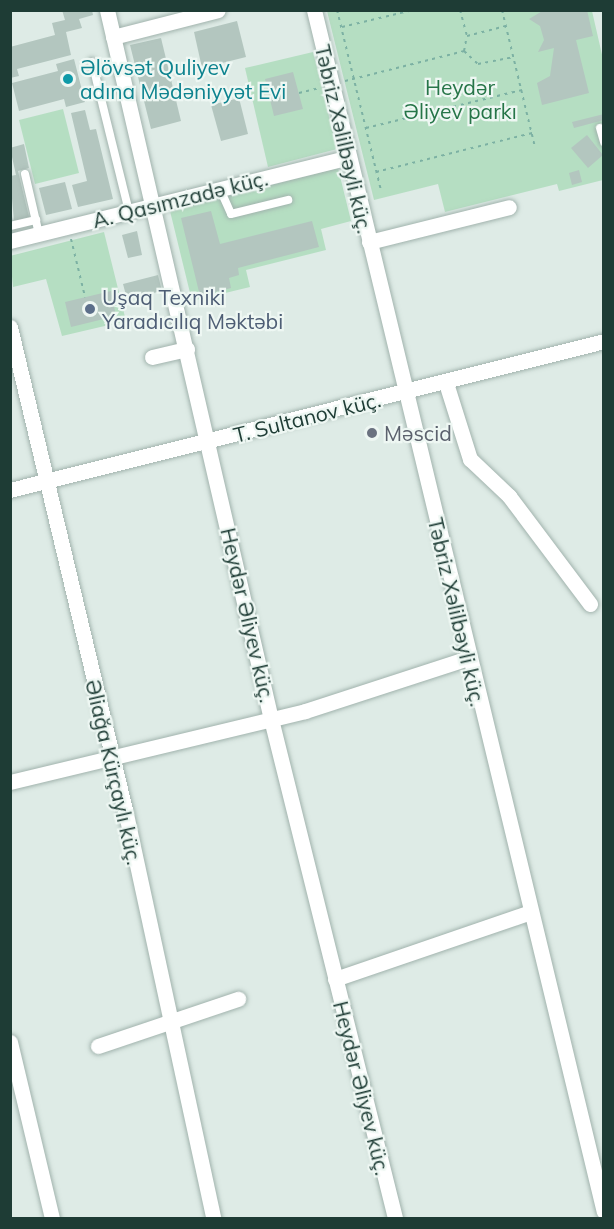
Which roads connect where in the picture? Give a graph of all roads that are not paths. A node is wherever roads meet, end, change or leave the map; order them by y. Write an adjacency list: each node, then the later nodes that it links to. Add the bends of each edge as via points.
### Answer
1 (107, 10): 4 (street, Heydər Əliyev küç.)
2 (218, 10): 4 (street)
3 (314, 10): 8 (street, Təbriz Xəlilbəyli küç.)
4 (113, 37): 12 (street, Heydər Əliyev küç.)
5 (92, 62): 14 (lane)
6 (600, 128): 7 (lane)
7 (603, 142)
8 (348, 157): 10 (street, A. Qasımzadə küç.); 18 (street, Təbriz Xəlilbəyli küç.)
9 (25, 174): 16 (lane)
10 (220, 189): 11 (lane, via 231,214); 12 (street, A. Qasımzadə küç.)
11 (288, 200)
12 (153, 206): 14 (street, A. Qasımzadə küç.); 21 (street, Heydər Əliyev küç.)
13 (509, 207): 18 (street)
14 (129, 212): 16 (street, A. Qasımzadə küç., via 68,227)
15 (10, 226): 16 (lane)
16 (37, 227): 17 (street, A. Qasımzadə küç.)
17 (10, 241)
18 (369, 242): 24 (street, Təbriz Xəlilbəyli küç.)
19 (10, 327): 26 (street, Əliağa Kürçaylı küç.)
20 (603, 341): 23 (street, T. Sultanov küç.)
21 (187, 349): 22 (street); 25 (street, Heydər Əliyev küç.)
22 (152, 357)
23 (446, 383): 24 (street, T. Sultanov küç.); 28 (street, via 470,459 509,496)
24 (405, 393): 25 (street, T. Sultanov küç.); 29 (street, Təbriz Xəlilbəyli küç.)
25 (209, 441): 26 (street, T. Sultanov küç.); 30 (street, Heydər Əliyev küç.)
26 (45, 482): 27 (street, T. Sultanov küç.); 31 (street, Əliağa Kürçaylı küç.)
27 (10, 490)
28 (590, 604)
29 (468, 658): 30 (street, via 371,692); 33 (street, Təbriz Xəlilbəyli küç.)
30 (271, 719): 31 (street); 34 (street, Heydər Əliyev küç.)
31 (113, 758): 32 (street); 36 (street, Əliağa Kürçaylı küç.)
32 (10, 782)
33 (528, 913): 34 (street, via 472,927); 39 (street, Təbriz Xəlilbəyli küç.)
34 (335, 979): 42 (street, Heydər Əliyev küç.)
35 (238, 999): 36 (street)
36 (171, 1022): 38 (street); 41 (street, Əliağa Kürçaylı küç.)
37 (10, 1042): 40 (street)
38 (98, 1046)
39 (603, 1212)
40 (52, 1218)
41 (213, 1218)
42 (395, 1218)

